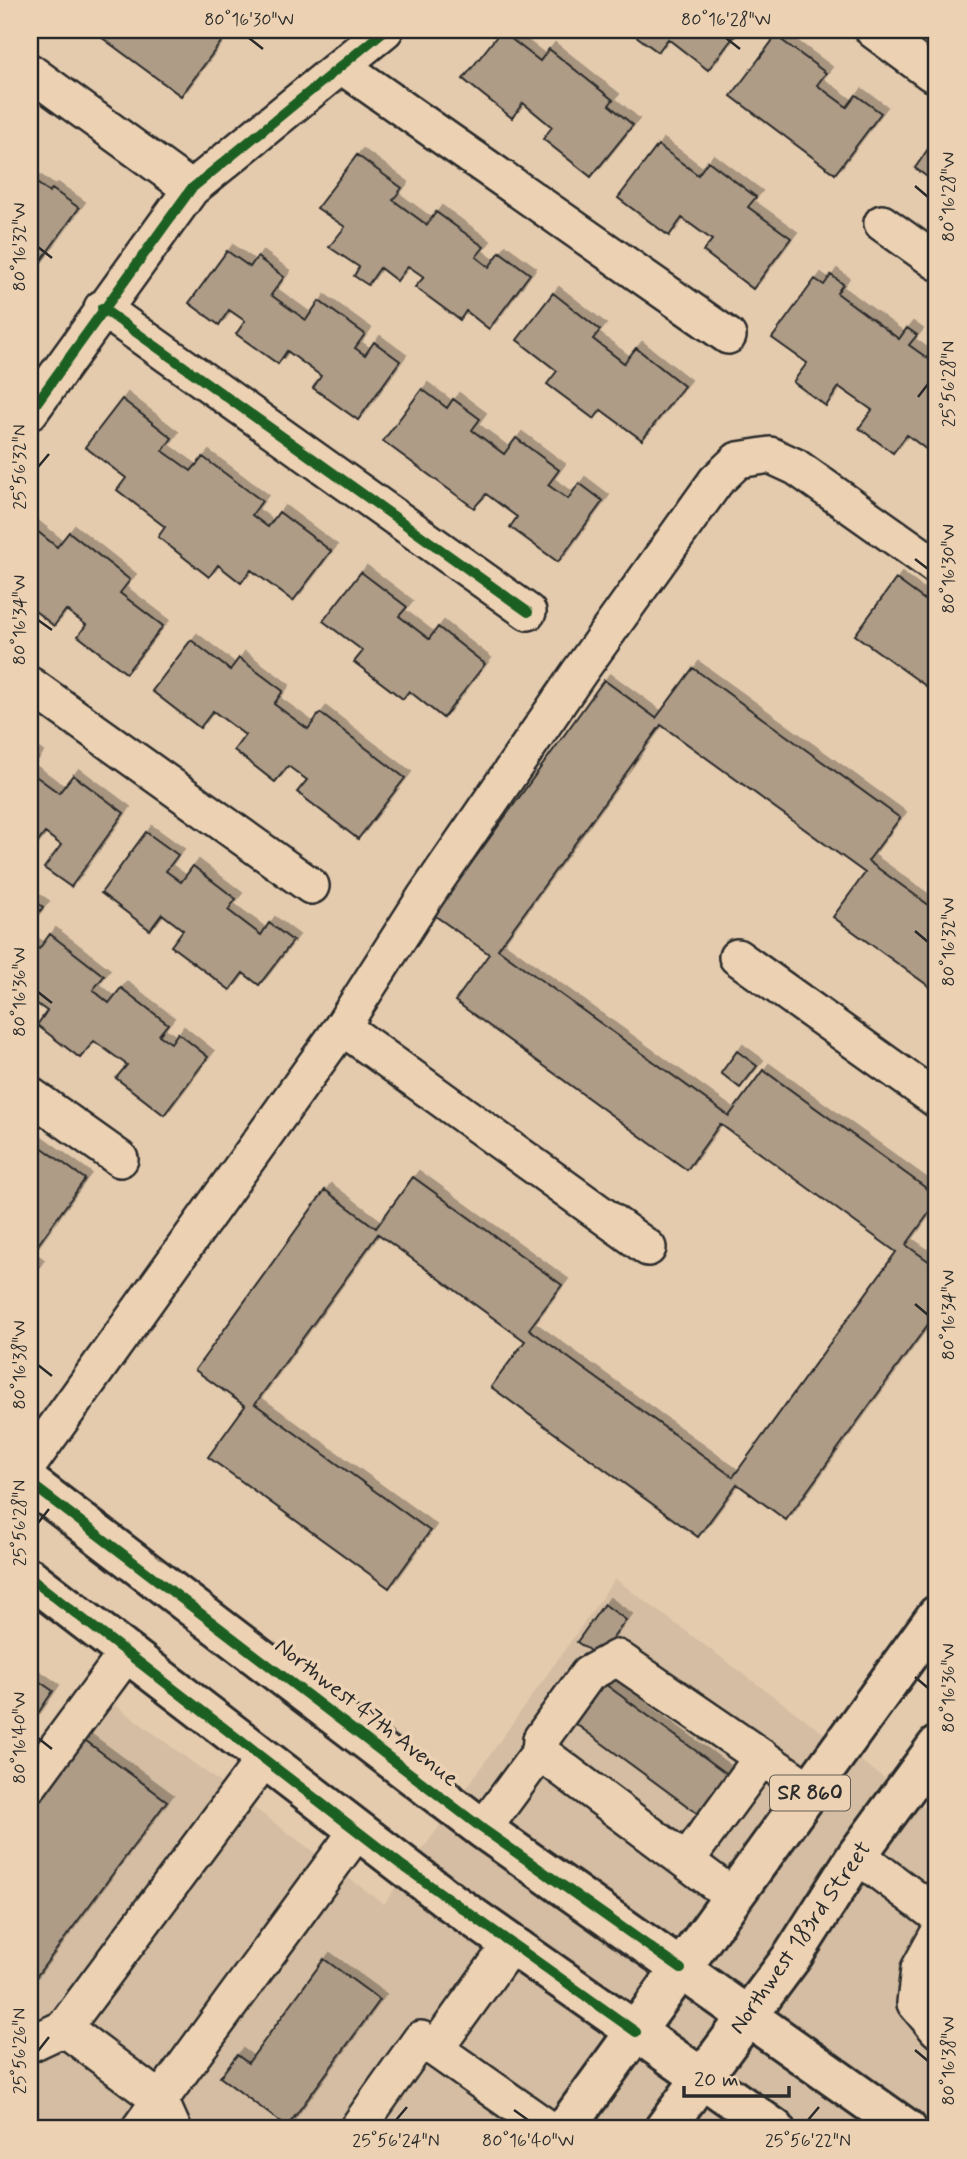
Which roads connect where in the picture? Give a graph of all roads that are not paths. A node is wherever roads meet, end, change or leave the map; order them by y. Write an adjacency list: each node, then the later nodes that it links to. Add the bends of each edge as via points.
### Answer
1 (873, 30): 4 (street)
2 (357, 44): 5 (street); 9 (street)
3 (30, 72): 5 (street)
4 (932, 73)
5 (191, 189): 8 (street)
6 (882, 223): 7 (street)
7 (937, 262)
8 (102, 308): 10 (street); 12 (street)
9 (728, 336)
10 (30, 412)
11 (937, 567): 16 (street, via 796,467 770,455 738,460 716,481 580,671)
12 (528, 612)
13 (30, 685): 14 (street)
14 (311, 886)
15 (737, 957): 18 (street)
16 (342, 1027): 20 (street); 21 (street)
17 (30, 1095): 19 (street)
18 (937, 1100)
19 (120, 1159)
20 (648, 1248)
21 (30, 1462)
22 (30, 1483): 32 (main road, Northwest 47th Avenue)
23 (30, 1578): 25 (main road)
24 (937, 1615): 31 (main road, SR 860)
25 (126, 1654): 29 (main road); 30 (street)
26 (540, 1752): 28 (street, via 541,1739 588,1674 617,1658); 32 (street); 35 (street)
27 (935, 1755): 34 (main road, Northwest 183rd Street / SR 860)
28 (762, 1757): 31 (street); 35 (street)
29 (264, 1759): 33 (main road); 42 (street)
30 (30, 1784)
31 (811, 1791): 36 (main road, SR 860)
32 (482, 1829): 40 (main road, Northwest 47th Avenue)
33 (357, 1830): 39 (main road); 48 (street)
34 (857, 1855): 37 (street); 41 (main road, Northwest 183rd Street / SR 860, via 794,1954)
35 (685, 1861): 36 (street)
36 (734, 1897): 40 (main road, SR 860)
37 (937, 1915)
38 (937, 1936): 43 (street, via 919,1969 915,2003)
39 (511, 1944): 44 (main road); 46 (street)
40 (681, 1969): 41 (main road, Northwest 47th Avenue); 44 (main road, SR 860)
41 (747, 2016): 47 (main road, Northwest 183rd Street / SR 860); 55 (main road, Northwest 47th Avenue)
42 (64, 2028): 45 (street); 48 (street)
43 (937, 2029)
44 (636, 2032): 47 (main road); 52 (main road, SR 860)
45 (30, 2044)
46 (436, 2048): 50 (street, via 421,2039); 51 (street)
47 (702, 2078): 53 (main road, Northwest 183rd Street / SR 860); 54 (main road)
48 (166, 2115): 49 (street)
49 (139, 2129)
50 (357, 2129)
51 (549, 2129)
52 (565, 2129)
53 (664, 2129)
54 (775, 2129)
55 (907, 2129)

